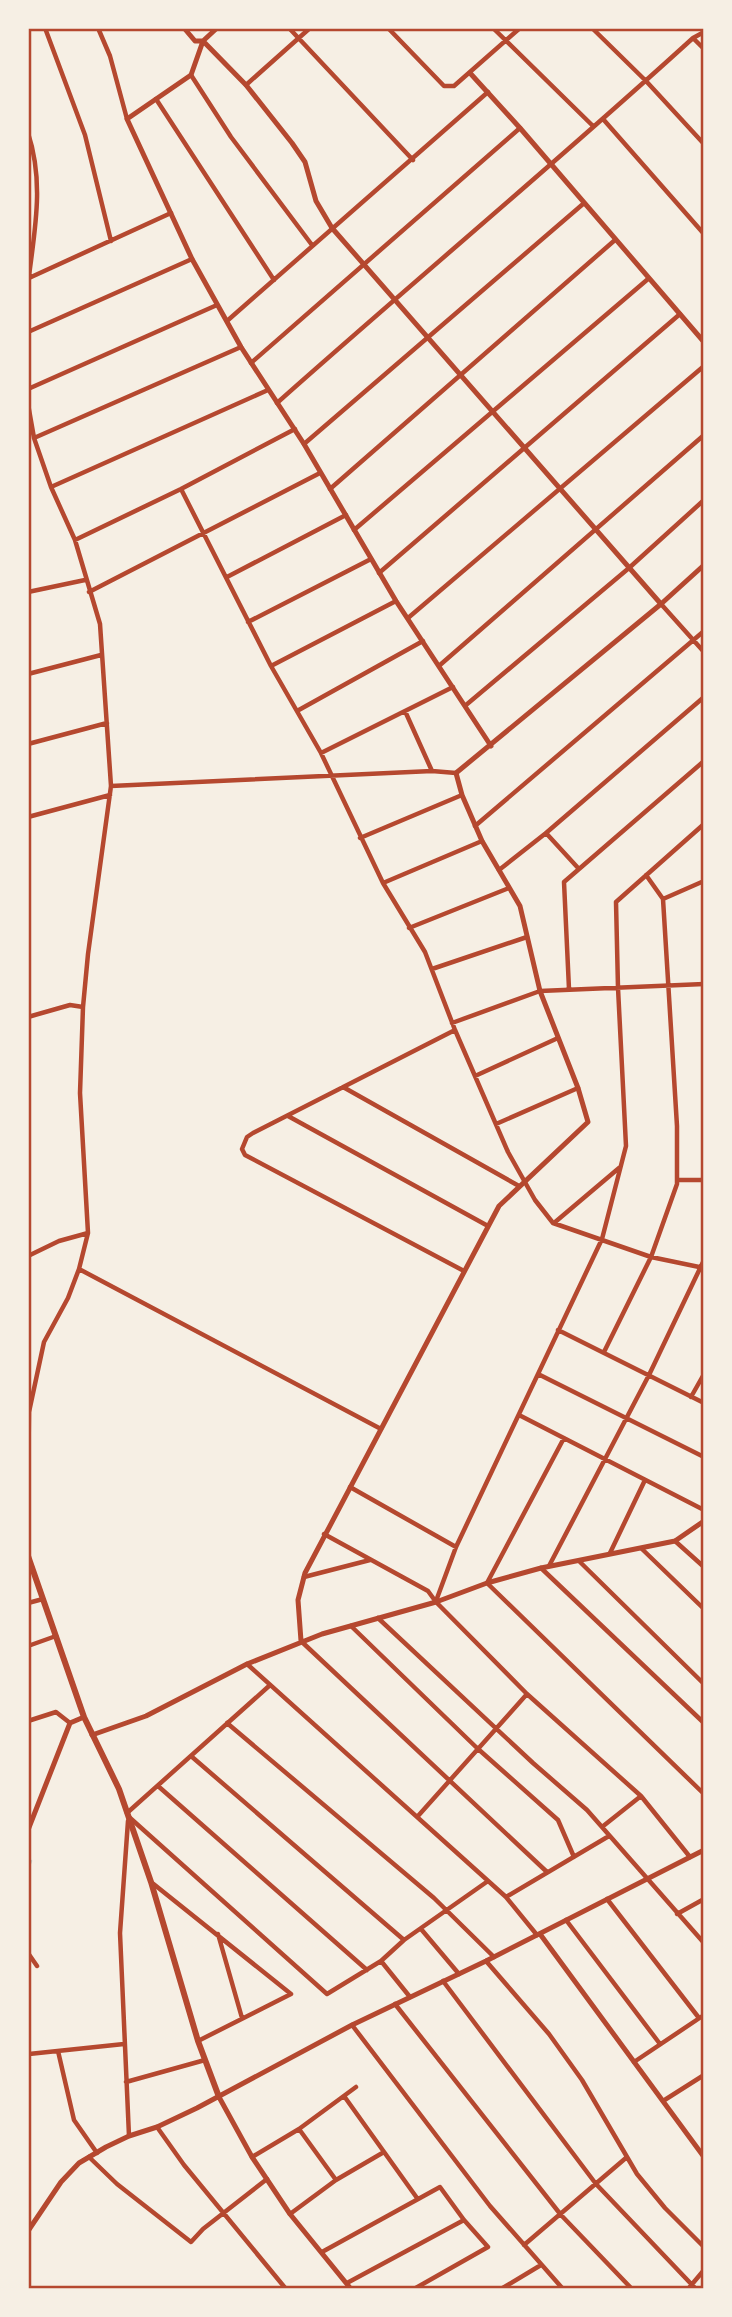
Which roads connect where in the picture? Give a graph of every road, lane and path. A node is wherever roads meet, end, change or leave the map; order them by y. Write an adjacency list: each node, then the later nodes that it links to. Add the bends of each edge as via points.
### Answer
1 (45, 28): 36 (street, via 85,135)
2 (98, 28): 23 (street)
3 (184, 28): 15 (street, via 195,41)
4 (217, 28): 15 (street)
5 (289, 28): 12 (street)
6 (310, 28): 12 (street)
7 (388, 28): 17 (street, via 444,86 454,86)
8 (494, 28): 14 (street)
9 (520, 28): 14 (street)
10 (592, 28): 19 (street)
11 (704, 32): 13 (street)
12 (299, 38): 20 (street); 29 (street)
13 (693, 38): 16 (street); 19 (street)
14 (506, 40): 17 (street); 25 (street)
15 (203, 41): 18 (street); 20 (street)
16 (704, 49)
17 (470, 73): 21 (street)
18 (191, 75): 22 (street); 37 (street)
19 (646, 81): 24 (street); 28 (street)
20 (246, 85): 33 (street, via 305,162 316,201)
21 (488, 92): 26 (street); 29 (street)
22 (156, 99): 23 (street); 42 (street)
23 (127, 119): 32 (street)
24 (603, 119): 25 (street); 34 (street)
25 (593, 126): 30 (street)
26 (520, 128): 30 (street); 39 (street)
27 (28, 133): 40 (street, via 37,178 37,222)
28 (703, 141)
29 (413, 160): 33 (street)
30 (552, 165): 31 (street); 44 (street)
31 (583, 204): 35 (street); 49 (street)
32 (171, 213): 36 (street); 38 (street)
33 (332, 228): 37 (street); 39 (street)
34 (704, 234)
35 (615, 240): 41 (street); 54 (street)
36 (111, 242): 40 (street)
37 (312, 245): 42 (street)
38 (192, 259): 45 (street); 48 (street)
39 (365, 264): 44 (street); 52 (street)
40 (29, 278): 43 (street)
41 (648, 279): 46 (street); 59 (street)
42 (274, 280): 47 (street)
43 (28, 284)
44 (395, 298): 49 (street); 57 (street)
45 (217, 305): 47 (street); 55 (street)
46 (680, 314): 50 (street); 64 (street)
47 (227, 321): 51 (street)
48 (28, 332)
49 (427, 336): 54 (street); 63 (street)
50 (704, 342)
51 (241, 347): 52 (street); 62 (street)
52 (251, 363): 56 (street)
53 (704, 366): 69 (street)
54 (460, 374): 59 (street); 68 (street)
55 (28, 389)
56 (268, 390): 57 (street); 66 (street)
57 (277, 403): 60 (street)
58 (28, 404): 62 (street)
59 (493, 412): 64 (street); 72 (street)
60 (295, 429): 63 (street); 67 (street)
61 (704, 435): 73 (street)
62 (34, 438): 66 (street)
63 (304, 444): 65 (street)
64 (525, 448): 69 (street); 79 (street)
65 (320, 473): 68 (street); 74 (street)
66 (51, 487): 75 (street)
67 (181, 489): 74 (street); 75 (street)
68 (330, 489): 71 (street)
69 (561, 490): 73 (street); 86 (street)
70 (704, 500): 78 (street)
71 (346, 515): 72 (street); 80 (street)
72 (354, 530): 76 (street)
73 (596, 530): 78 (street); 93 (street)
74 (203, 533): 80 (street); 83 (street)
75 (75, 540): 81 (street)
76 (371, 559): 79 (street); 87 (street)
77 (704, 565): 85 (street)
78 (629, 568): 85 (street); 98 (street)
79 (379, 573): 84 (street)
80 (227, 577): 87 (street)
81 (86, 580): 82 (street); 83 (street)
82 (28, 592)
83 (89, 592): 92 (street, via 100,624)
84 (396, 601): 86 (street); 94 (street)
85 (661, 604): 89 (street); 103 (street)
86 (408, 618): 90 (street)
87 (248, 622): 94 (street)
88 (704, 631): 89 (street)
89 (694, 640): 91 (street); 114 (street)
90 (423, 641): 93 (street); 99 (street)
91 (704, 652)
92 (101, 655): 95 (street); 101 (street)
93 (440, 665): 96 (street)
94 (271, 666): 99 (street)
95 (28, 674)
96 (453, 687): 98 (street); 100 (street)
97 (704, 696): 115 (street)
98 (466, 705): 103 (street)
99 (297, 711): 104 (street)
100 (405, 711): 104 (street); 106 (street)
101 (107, 723): 102 (street); 109 (street)
102 (28, 744)
103 (491, 746): 107 (street)
104 (321, 753): 108 (street)
105 (704, 761): 118 (street)
106 (432, 771): 107 (street); 108 (street)
107 (456, 773): 111 (street)
108 (332, 776): 109 (street); 116 (street)
109 (111, 786): 110 (street)
110 (110, 795): 112 (street); 133 (street)
111 (462, 795): 114 (street); 116 (street)
112 (28, 817)
113 (704, 824): 120 (street)
114 (475, 826): 117 (street)
115 (546, 833): 118 (street); 119 (street)
116 (360, 838): 122 (street)
117 (482, 841): 119 (street); 122 (street)
118 (579, 869): 131 (street, via 564,883)
119 (499, 870): 123 (street)
120 (646, 875): 124 (street); 130 (street, via 616,902)
121 (704, 881): 124 (street)
122 (383, 883): 125 (street)
123 (509, 888): 125 (street); 126 (street, via 520,906)
124 (663, 899): 129 (street)
125 (409, 928): 127 (street)
126 (527, 937): 127 (street); 132 (street)
127 (432, 969): 135 (street)
128 (704, 984): 129 (street)
129 (669, 985): 130 (street); 144 (street)
130 (618, 988): 131 (street); 143 (street, via 626,1146)
131 (569, 989): 132 (street)
132 (540, 991): 135 (street); 137 (street)
133 (83, 1007): 134 (street, via 70,1005); 149 (street, via 80,1093)
134 (28, 1017)
135 (452, 1023): 136 (street)
136 (455, 1030): 138 (street); 139 (street)
137 (558, 1038): 138 (street); 140 (street)
138 (475, 1076): 142 (street)
139 (343, 1087): 141 (street); 146 (street)
140 (578, 1088): 142 (street); 146 (street, via 588,1122)
141 (287, 1116): 148 (street); 156 (street, via 247,1137 245,1154)
142 (496, 1124): 146 (street)
143 (620, 1167): 147 (street); 150 (street)
144 (677, 1180): 145 (street); 152 (street)
145 (704, 1180)
146 (521, 1184): 147 (street); 148 (street, via 499,1206)
147 (553, 1223): 150 (street)
148 (488, 1226): 156 (street)
149 (88, 1233): 151 (street); 155 (street)
150 (602, 1240): 152 (street); 157 (street)
151 (28, 1256)
152 (651, 1257): 154 (street); 158 (street)
153 (704, 1260): 154 (street)
154 (703, 1268): 161 (street)
155 (79, 1269): 166 (street); 172 (street, via 44,1342 29,1412)
156 (464, 1271): 166 (street)
157 (558, 1330): 158 (street); 159 (street)
158 (604, 1352): 161 (street)
159 (538, 1374): 164 (street); 165 (street)
160 (704, 1374): 162 (street)
161 (649, 1376): 162 (street); 165 (street)
162 (691, 1397): 163 (street)
163 (704, 1403)
164 (519, 1415): 167 (street); 177 (street)
165 (626, 1417): 168 (street); 169 (street)
166 (381, 1429): 171 (street)
167 (564, 1438): 169 (street); 187 (street)
168 (704, 1457)
169 (603, 1459): 170 (street); 183 (street)
170 (645, 1480): 173 (street); 179 (street)
171 (349, 1486): 175 (street); 177 (street)
172 (28, 1496)
173 (704, 1510)
174 (704, 1521): 176 (street)
175 (324, 1534): 181 (street); 186 (street)
176 (675, 1541): 178 (street); 184 (street)
177 (456, 1547): 189 (street)
178 (642, 1549): 179 (street); 191 (street)
179 (610, 1553): 182 (street)
180 (28, 1556): 188 (main road)
181 (370, 1560): 186 (street); 189 (street, via 428,1591)
182 (578, 1560): 183 (street); 198 (street)
183 (549, 1566): 185 (street)
184 (704, 1567)
185 (541, 1568): 187 (street); 205 (street)
186 (303, 1578): 195 (street, via 298,1600)
187 (486, 1583): 189 (street); 212 (street)
188 (43, 1599): 190 (street); 194 (main road)
189 (436, 1602): 192 (street); 200 (street)
190 (28, 1603)
191 (704, 1609)
192 (378, 1618): 193 (street); 206 (street)
193 (351, 1625): 195 (street); 208 (street)
194 (57, 1636): 196 (street); 201 (main road)
195 (301, 1641): 197 (street); 210 (street)
196 (28, 1646)
197 (247, 1664): 199 (street); 207 (street, via 146,1716)
198 (704, 1684)
199 (269, 1686): 204 (street); 215 (street)
200 (527, 1694): 206 (street); 213 (street)
201 (84, 1717): 203 (street); 207 (main road)
202 (28, 1721): 203 (street, via 57,1712)
203 (70, 1723): 217 (street)
204 (228, 1723): 209 (street); 229 (street)
205 (704, 1723)
206 (496, 1728): 208 (street); 216 (street)
207 (92, 1735): 214 (main road)
208 (477, 1748): 210 (street); 220 (street, via 558,1820)
209 (191, 1756): 211 (street); 235 (street)
210 (450, 1781): 215 (street); 222 (street)
211 (158, 1786): 214 (street); 242 (street)
212 (704, 1794)
213 (642, 1796): 216 (street); 221 (street)
214 (128, 1815): 225 (main road); 242 (street, via 327,1994); 251 (street, via 120,1933)
215 (418, 1816): 224 (street)
216 (602, 1826): 218 (street)
217 (28, 1830)
218 (609, 1836): 220 (street); 223 (street)
219 (704, 1850): 221 (street)
220 (574, 1857): 222 (street)
221 (690, 1857): 223 (street)
222 (547, 1872): 226 (street)
223 (646, 1879): 227 (street); 230 (street)
224 (488, 1881): 226 (street); 229 (street)
225 (151, 1882): 233 (street); 250 (main road)
226 (506, 1897): 234 (street)
227 (607, 1899): 231 (street); 247 (street)
228 (704, 1899): 230 (street)
229 (448, 1911): 232 (street); 238 (street)
230 (677, 1914): 236 (street)
231 (566, 1920): 234 (street); 252 (street)
232 (421, 1929): 235 (street); 243 (street)
233 (218, 1933): 248 (street); 248 (street, via 291,1994)
234 (539, 1935): 238 (street); 256 (street)
235 (404, 1940): 239 (street)
236 (704, 1943)
237 (28, 1953): 241 (street)
238 (494, 1957): 240 (street)
239 (381, 1961): 242 (street); 245 (street)
240 (486, 1961): 243 (street); 272 (street, via 550,2034)
241 (37, 1966)
242 (367, 1970)
243 (459, 1974): 244 (street)
244 (443, 1981): 245 (street); 276 (street)
245 (410, 1997): 246 (street)
246 (395, 2004): 249 (street); 280 (street)
247 (702, 2017): 252 (street)
248 (242, 2018): 250 (street)
249 (352, 2025): 261 (street); 283 (street)
250 (198, 2041): 255 (main road)
251 (124, 2044): 253 (street); 258 (street)
252 (660, 2044): 256 (street)
253 (58, 2051): 254 (street); 269 (street, via 74,2120)
254 (29, 2054)
255 (205, 2060): 258 (street); 261 (main road)
256 (634, 2062): 262 (street)
257 (704, 2075): 262 (street)
258 (126, 2082): 265 (street)
259 (356, 2087): 260 (street)
260 (344, 2096): 264 (street); 268 (street)
261 (219, 2097): 263 (street); 271 (street)
262 (662, 2102): 267 (street)
263 (157, 2127): 265 (street); 278 (street)
264 (299, 2129): 271 (street); 275 (street)
265 (129, 2136): 269 (street)
266 (704, 2145): 267 (street)
267 (697, 2150): 273 (street)
268 (384, 2152): 275 (street); 277 (street)
269 (97, 2153): 270 (street)
270 (89, 2157): 278 (street, via 191,2242); 282 (street, via 61,2182)
271 (252, 2157): 274 (street)
272 (627, 2157): 276 (street); 284 (street, via 665,2208)
273 (704, 2157)
274 (267, 2179): 278 (street); 279 (street)
275 (336, 2180): 279 (street)
276 (596, 2184): 280 (street); 289 (street)
277 (417, 2198): 281 (street, via 440,2187); 285 (street)
278 (223, 2214): 290 (street)
279 (290, 2214): 285 (street)
280 (561, 2215): 283 (street); 295 (street)
281 (464, 2220): 288 (street); 292 (street, via 488,2247)
282 (28, 2231)
283 (524, 2245): 286 (street)
284 (704, 2247)
285 (322, 2252): 288 (street)
286 (541, 2265): 293 (street); 294 (street)
287 (704, 2270): 289 (street)
288 (347, 2283): 291 (street)
289 (692, 2288)
290 (286, 2289)
291 (351, 2289)
292 (415, 2289)
293 (500, 2289)
294 (563, 2289)
295 (632, 2289)

